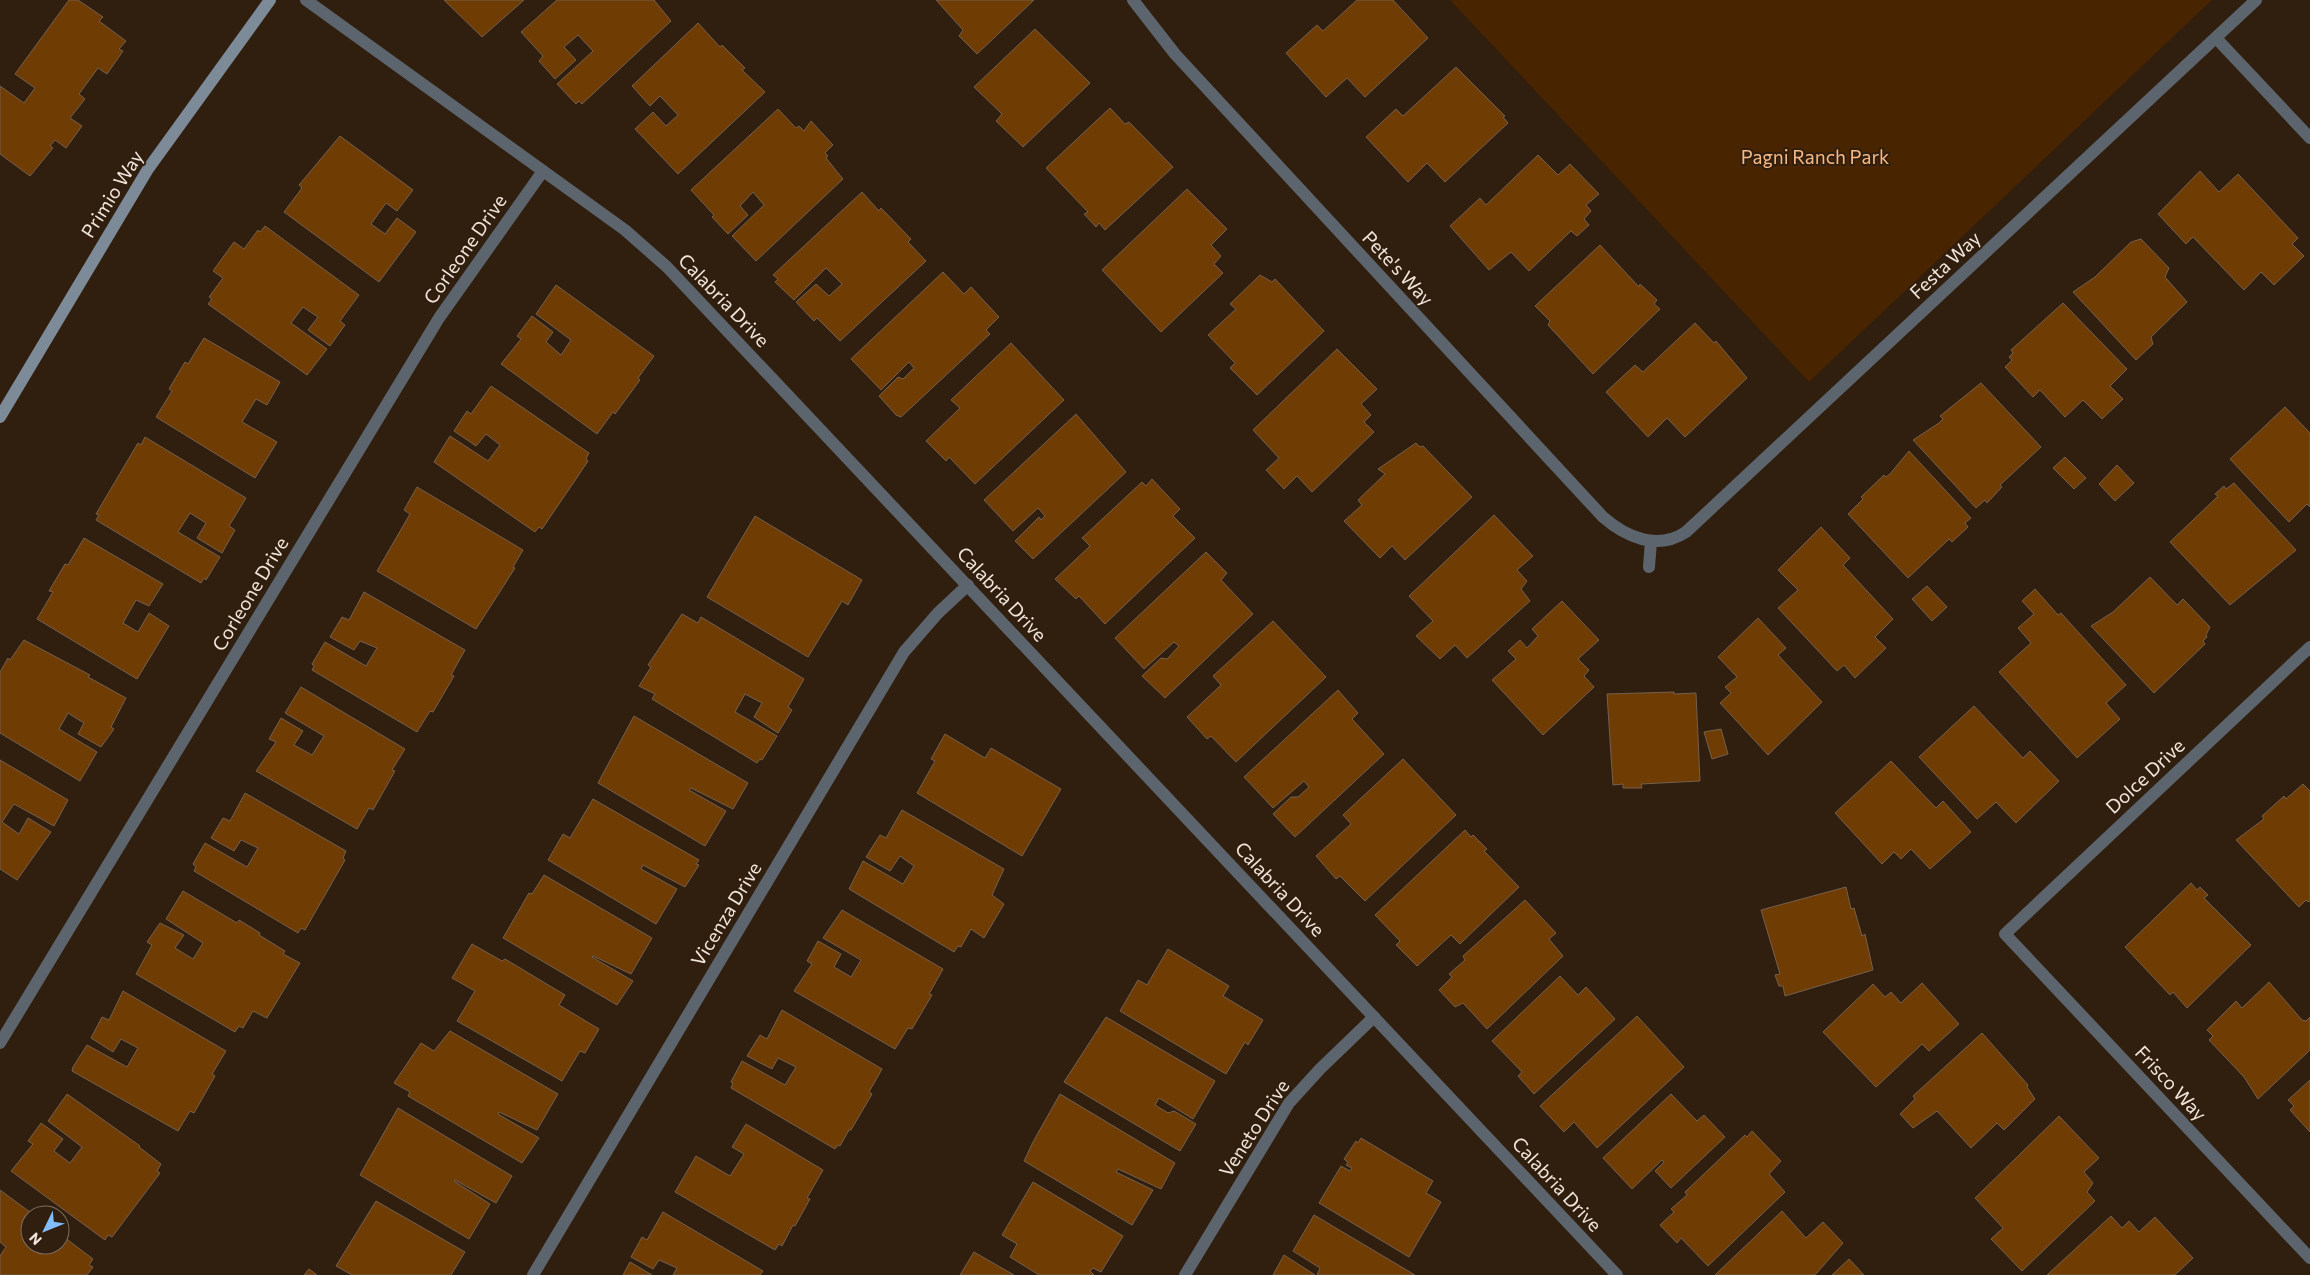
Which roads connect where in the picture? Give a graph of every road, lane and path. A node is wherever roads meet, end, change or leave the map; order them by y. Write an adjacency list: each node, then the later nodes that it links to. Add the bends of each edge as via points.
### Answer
1 (270, 0): 8 (street, Primio Way, via 148,169)
2 (306, 0): 7 (street, Calabria Drive)
3 (1133, 0): 9 (street, Pete's Way, via 1175,54 1602,517 1631,537)
4 (2256, 0): 5 (street, Festa Way)
5 (2216, 38): 6 (street); 9 (street, Festa Way, via 1686,532 1678,538)
6 (2310, 138)
7 (543, 171): 11 (street, Calabria Drive, via 625,230 667,267); 15 (street, Corleone Drive, via 439,318)
8 (0, 417)
9 (1650, 541): 10 (street)
10 (1649, 567)
11 (968, 585): 14 (street, Calabria Drive); 17 (street, Vicenza Drive, via 904,652)
12 (2310, 646): 13 (street, Dolce Drive)
13 (2005, 934): 16 (street, Frisco Way)
14 (1374, 1017): 18 (street, Veneto Drive, via 1320,1068 1289,1103); 19 (street, Calabria Drive)
15 (0, 1043)
16 (2310, 1258)
17 (533, 1275)
18 (1185, 1275)
19 (1617, 1275)

